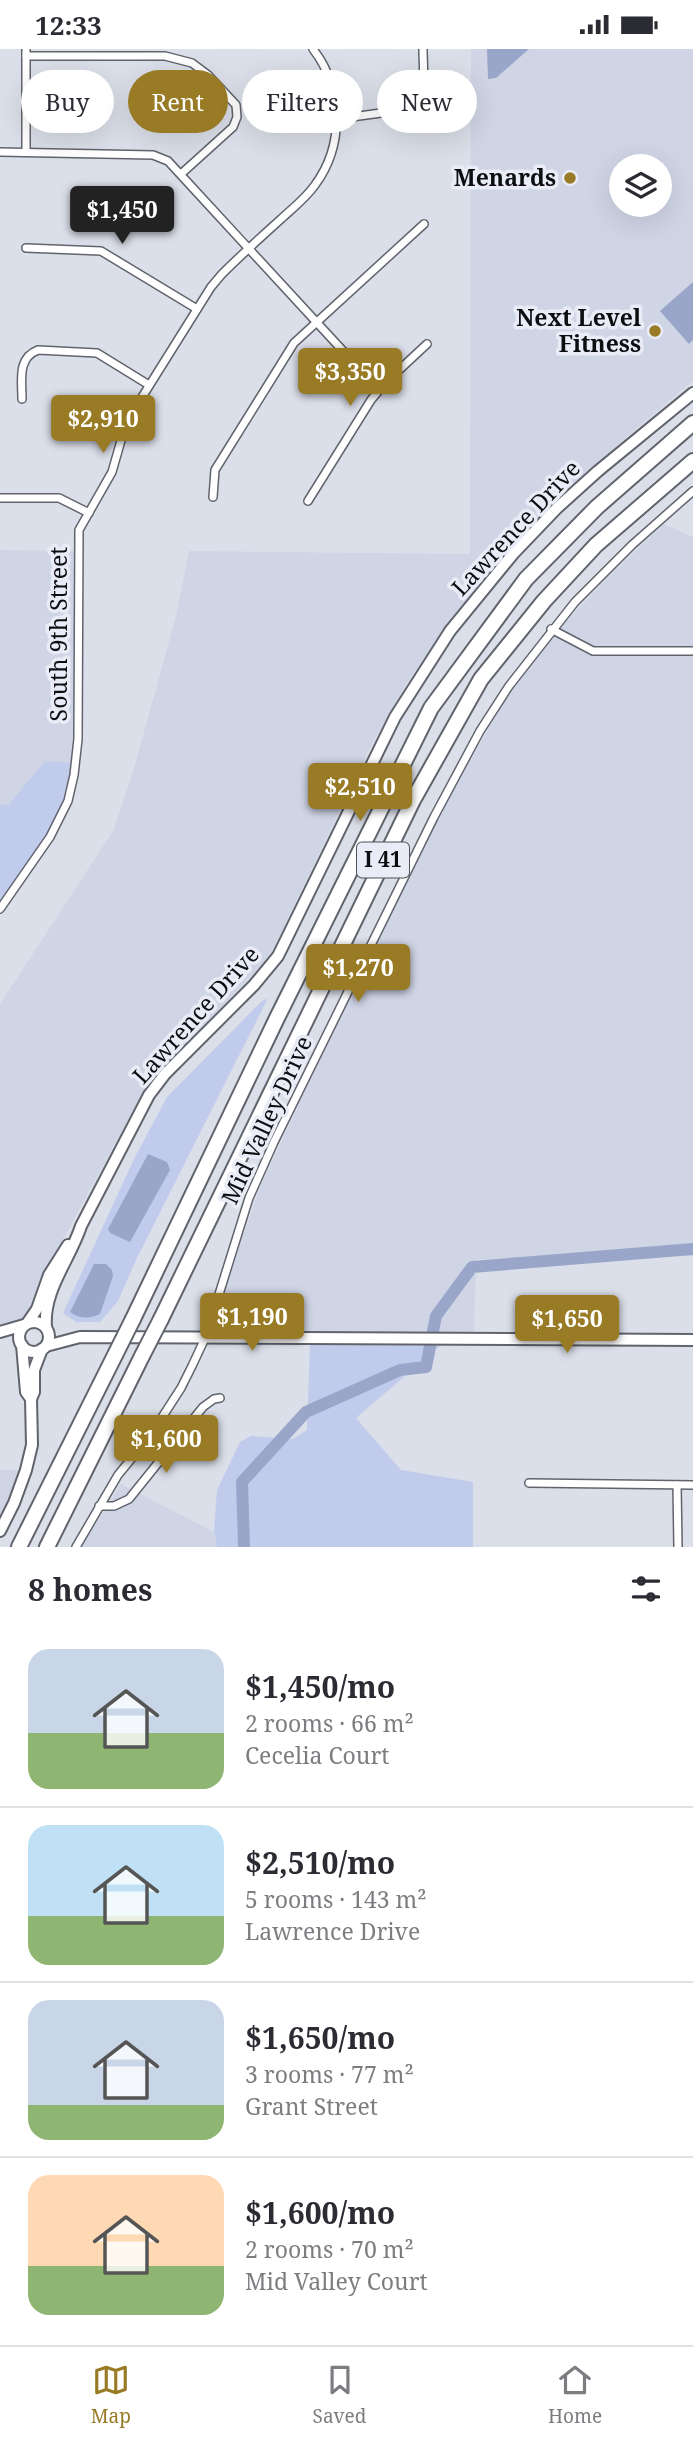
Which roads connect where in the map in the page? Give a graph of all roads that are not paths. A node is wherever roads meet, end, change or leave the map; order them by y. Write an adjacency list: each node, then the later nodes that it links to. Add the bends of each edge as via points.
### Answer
1 (313, 49): 4 (street, South 9th Street)
2 (423, 49): 5 (street, via 424,88 412,106)
3 (26, 52): 8 (street); 9 (street, via 164,56 200,68 236,105 237,117 233,127)
4 (325, 70)
5 (363, 115)
6 (335, 133): 12 (street, South 9th Street, via 328,163 314,186)
7 (0, 152): 8 (street)
8 (26, 152): 9 (street, via 153,155)
9 (181, 174): 12 (street)
10 (424, 224): 14 (street)
11 (26, 248): 13 (street, via 101,251)
12 (249, 248): 13 (street, South 9th Street, via 222,274); 14 (street)
13 (197, 309): 16 (street, South 9th Street)
14 (317, 322): 17 (street); 24 (street, via 294,343 215,470)
15 (427, 344): 17 (street)
16 (149, 385): 19 (street, via 88,350 38,350 22,362); 26 (street, South 9th Street, via 127,423 112,472)
17 (379, 390): 25 (street)
18 (693, 393): 30 (main road, Lawrence Drive, via 558,508 450,631 391,725 278,956 149,1095)
19 (22, 399)
20 (693, 423): 47 (highway, I 41, bridge, via 597,507 526,579 431,708)
21 (693, 461): 48 (highway, I 41, bridge, via 597,545 544,601 481,680 407,813)
22 (693, 491): 27 (street, Mid Valley Drive, via 632,545)
23 (0, 498): 26 (street, via 59,498)
24 (213, 498)
25 (308, 501)
26 (89, 513): 29 (street, South 9th Street, via 78,538 78,739 69,797 50,837)
27 (551, 629): 28 (street, via 593,651); 34 (street, Mid Valley Drive, via 480,731 274,1142 249,1198)
28 (693, 651)
29 (0, 909)
30 (81, 1226): 31 (main road); 32 (main road, Lawrence Drive, via 47,1301)
31 (26, 1324): 32 (main road, via 38,1322); 33 (main road); 38 (main road, via 19,1334)
32 (47, 1328): 36 (main road); 39 (main road, via 50,1338)
33 (0, 1332)
34 (206, 1336): 36 (main road); 37 (main road); 45 (street, Mid Valley Drive, via 168,1410)
35 (0, 1338): 38 (main road)
36 (80, 1338): 39 (main road)
37 (693, 1340)
38 (21, 1345): 39 (main road, via 34,1352); 41 (main road, via 26,1392)
39 (44, 1348): 41 (main road, via 35,1364)
40 (220, 1398): 45 (street, via 203,1407 129,1499)
41 (31, 1399): 46 (main road, via 32,1445)
42 (529, 1483): 43 (street)
43 (677, 1485): 44 (street); 50 (street)
44 (693, 1485)
45 (99, 1506): 49 (street, Mid Valley Drive)
46 (0, 1531)
47 (19, 1547)
48 (47, 1547)
49 (76, 1547)
50 (678, 1547)

